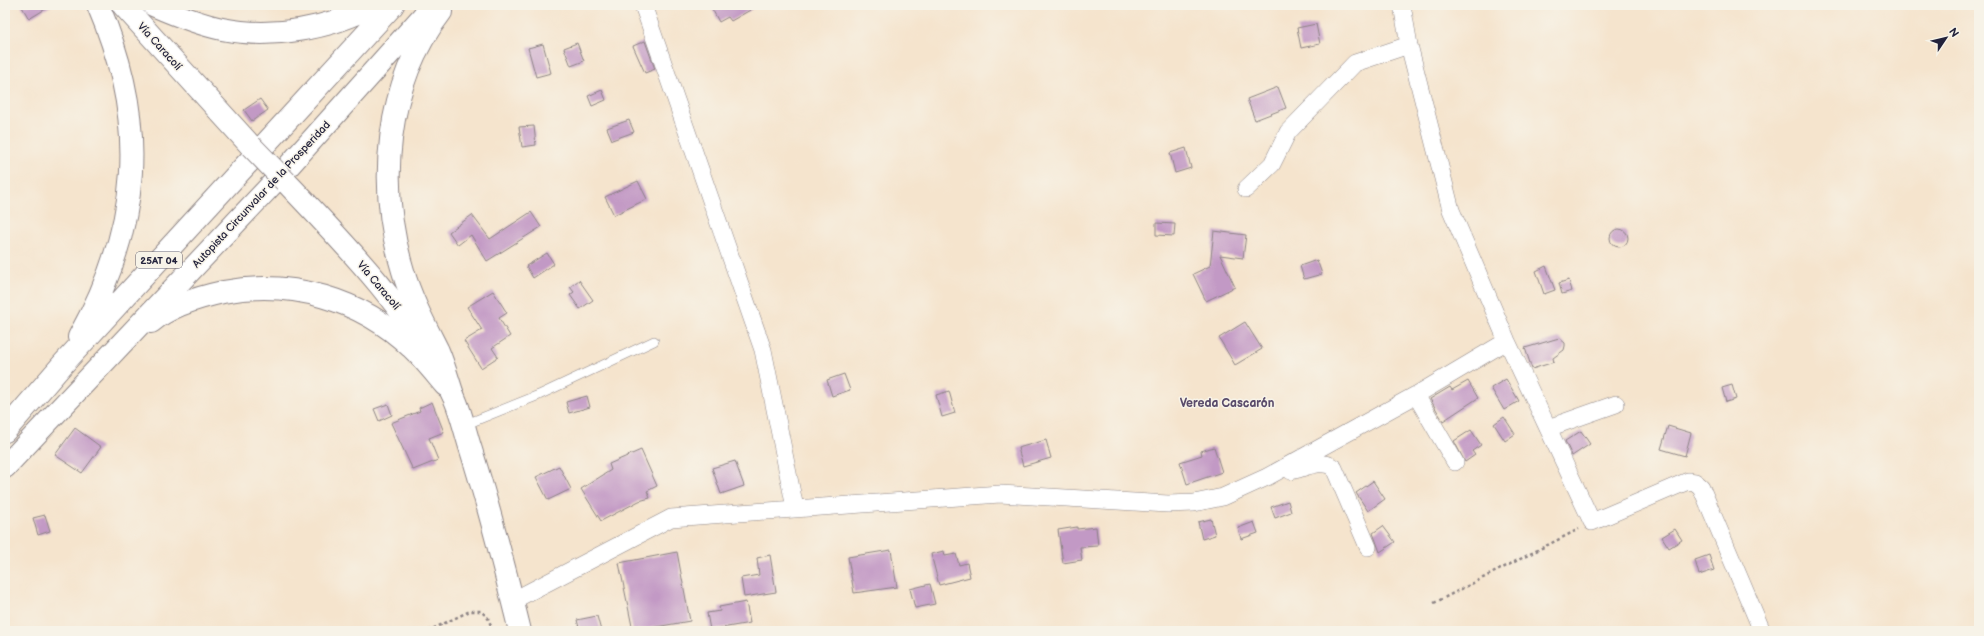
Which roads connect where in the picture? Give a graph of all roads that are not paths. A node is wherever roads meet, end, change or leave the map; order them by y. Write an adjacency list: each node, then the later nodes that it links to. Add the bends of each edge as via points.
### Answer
1 (98, 5): 15 (main road, via 119,63 129,106 132,168 129,200 116,256 104,285)
2 (123, 5): 16 (main road, Vía Caracolí, bridge, via 348,249 406,317)
3 (153, 5): 4 (main road, via 186,19 223,29 262,32 300,30 329,23)
4 (374, 5)
5 (393, 5): 15 (main road, 25AT 04)
6 (433, 5): 14 (main road, Autopista Circunvalar de la Prosperidad / 25AT 04, via 277,178)
7 (446, 5): 16 (main road, via 416,53 402,89 390,144 388,195 393,234 403,272 439,353)
8 (643, 5): 25 (street, via 763,350)
9 (1402, 5): 10 (street)
10 (1409, 45): 11 (street, via 1355,63 1288,132 1272,164); 13 (street, via 1451,210)
11 (1246, 189)
12 (654, 341): 19 (lane, via 539,395)
13 (1507, 341): 17 (street); 20 (street)
14 (109, 357): 16 (main road, via 154,319 203,297 241,288 272,287 302,290 354,307 387,327 411,347); 23 (main road, Autopista Circunvalar de la Prosperidad / 25AT 04)
15 (63, 364): 21 (main road)
16 (453, 394): 19 (main road, Vía Caracolí)
17 (1416, 395): 22 (street); 24 (street)
18 (1616, 404): 20 (street)
19 (463, 425): 27 (main road, Vía Caracolí, via 486,497)
20 (1548, 428): 29 (street, via 1592,522 1688,481 1695,482 1701,487)
21 (5, 431)
22 (1455, 462)
23 (5, 467)
24 (1267, 477): 25 (street, via 1223,497 1194,503 1168,504 1000,494); 26 (street, via 1328,463 1334,468)
25 (795, 508): 27 (street, via 671,518)
26 (1368, 547)
27 (512, 601): 28 (main road, Vía Caracolí)
28 (520, 631)
29 (1762, 631)

